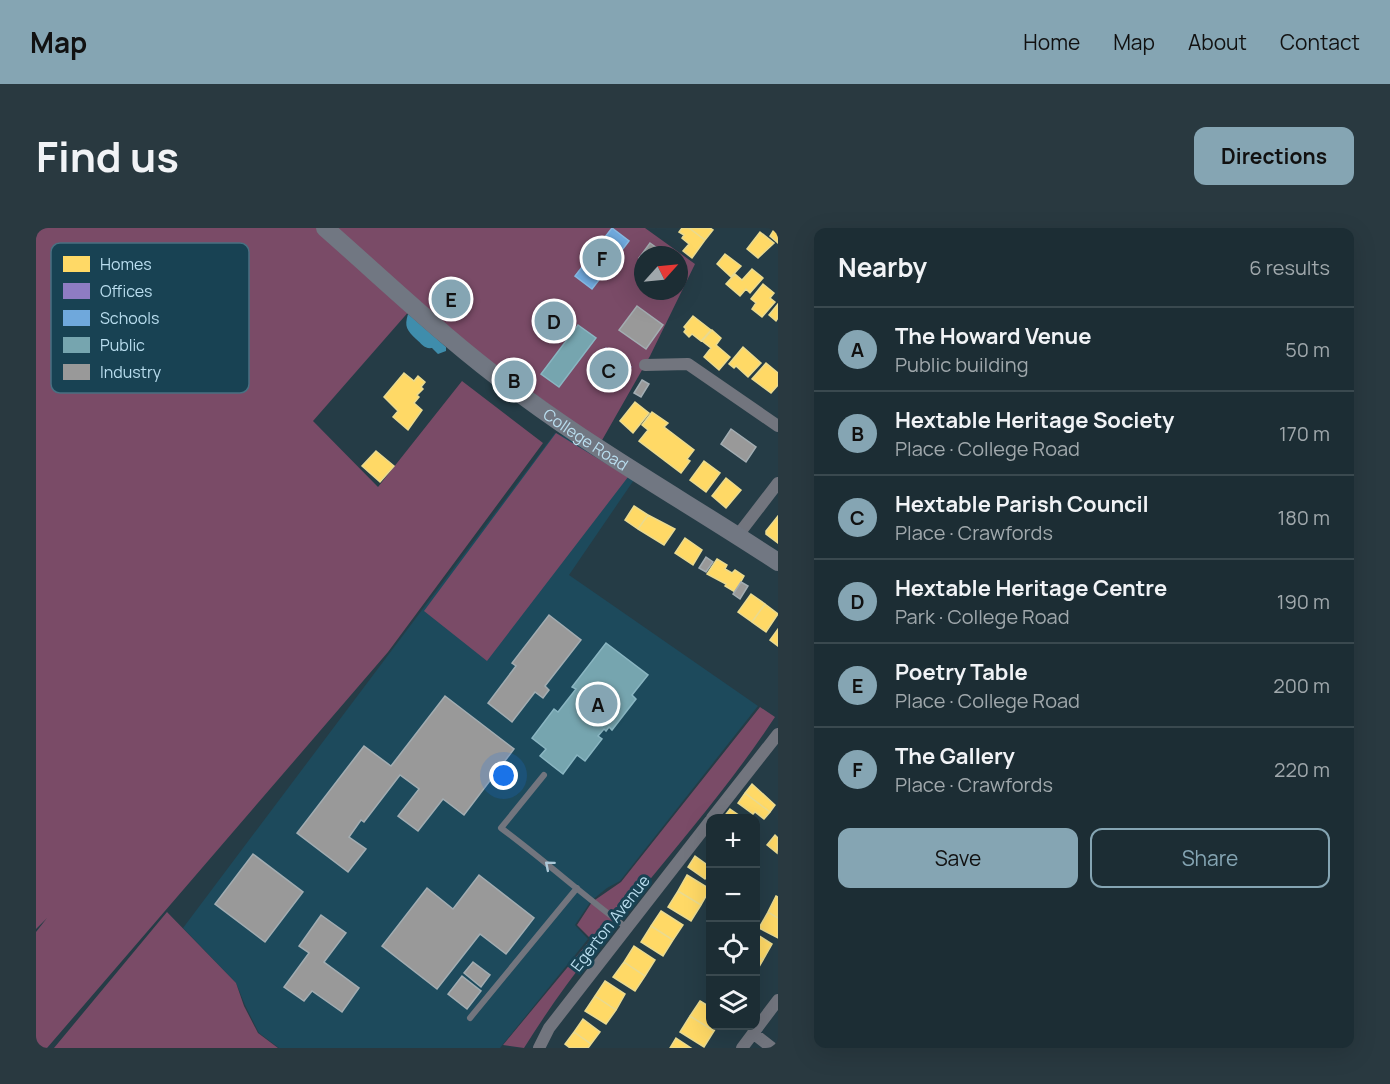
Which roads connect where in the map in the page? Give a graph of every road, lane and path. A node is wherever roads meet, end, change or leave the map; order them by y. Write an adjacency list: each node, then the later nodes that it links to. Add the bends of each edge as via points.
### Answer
1 (325, 228): 5 (street, College Road, via 520,395)
2 (645, 365): 3 (street, via 688,364)
3 (778, 426)
4 (778, 483): 5 (street)
5 (738, 536): 6 (street, College Road)
6 (778, 562)
7 (778, 734): 9 (street, Egerton Avenue)
8 (544, 775): 11 (lane, one-way to 8, via 501,828)
9 (716, 814)
10 (706, 826): 12 (street, Egerton Avenue)
11 (577, 888): 12 (lane); 14 (lane)
12 (627, 928): 16 (street, Egerton Avenue, via 549,1028)
13 (778, 1000): 15 (street)
14 (470, 1017)
15 (753, 1033): 17 (street); 18 (street)
16 (539, 1048)
17 (742, 1048)
18 (772, 1048)

